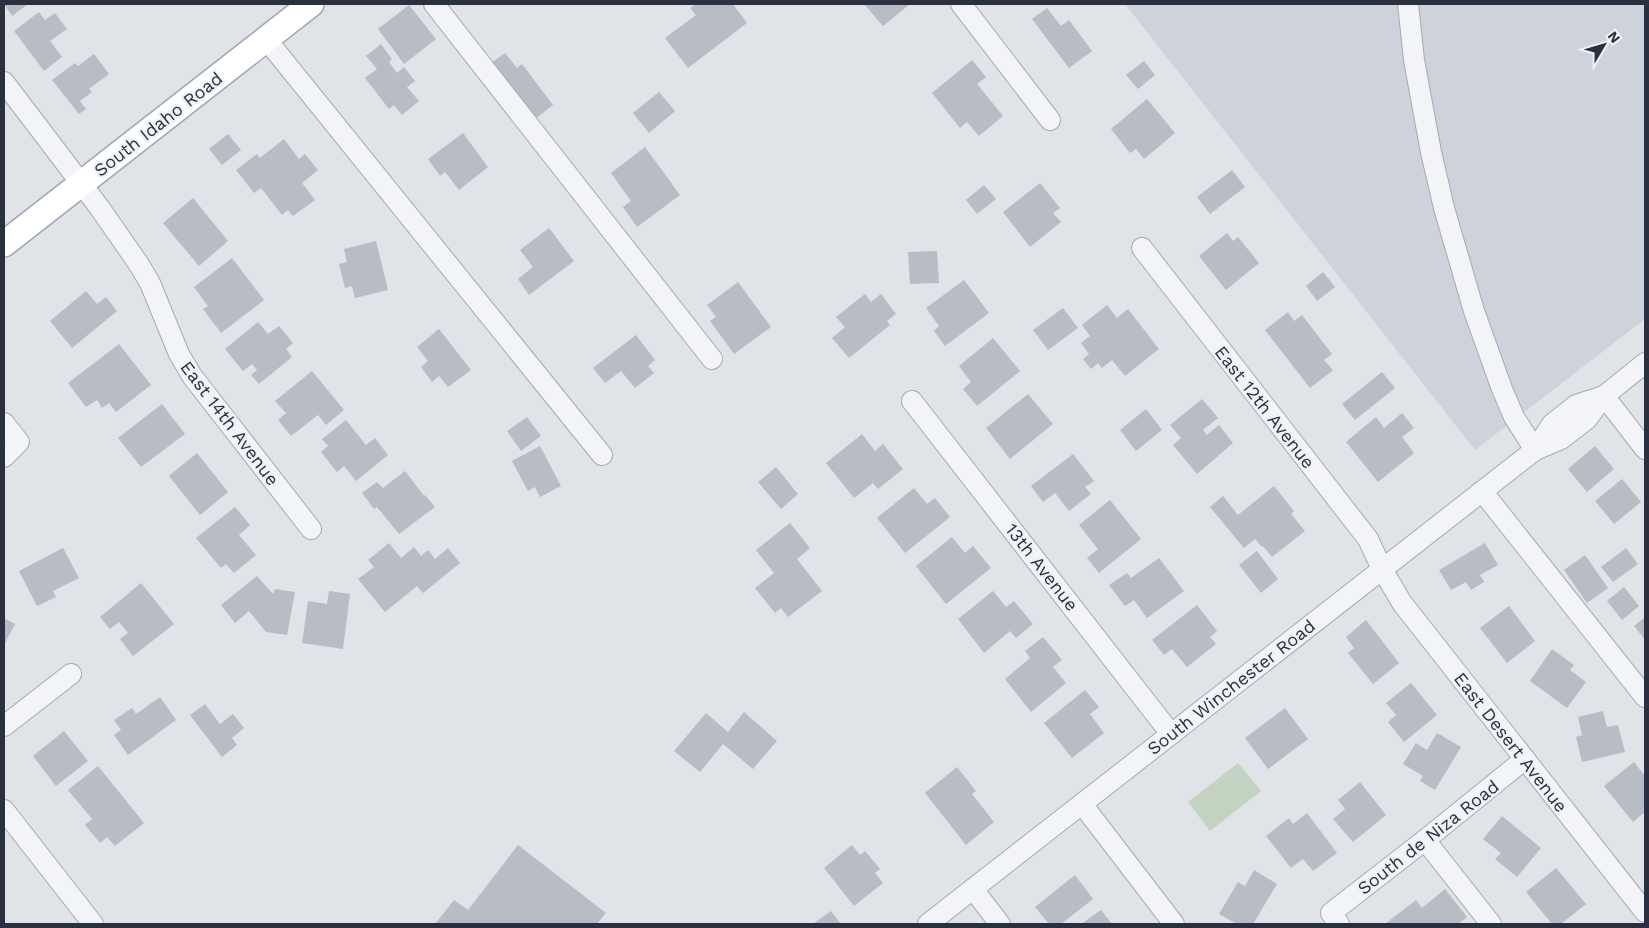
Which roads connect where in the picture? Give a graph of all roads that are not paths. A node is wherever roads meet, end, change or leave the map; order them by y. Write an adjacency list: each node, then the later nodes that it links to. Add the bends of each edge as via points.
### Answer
1 (311, 4): 5 (main road, South Idaho Road)
2 (434, 4): 11 (street)
3 (961, 4): 7 (street)
4 (1408, 4): 17 (street, via 1414,60 1447,218 1474,311 1502,389)
5 (266, 39): 8 (main road, South Idaho Road); 18 (street)
6 (4, 82): 8 (street, East 14th Avenue)
7 (1050, 120)
8 (82, 184): 9 (main road, South Idaho Road); 21 (street, East 14th Avenue, via 150,283 178,354 192,376)
9 (4, 244)
10 (1142, 248): 22 (street, East 12th Avenue, via 1368,539)
11 (712, 359)
12 (1645, 363): 13 (street, South Winchester Road)
13 (1604, 396): 16 (street); 17 (street, South Winchester Road, via 1576,405 1552,424)
14 (912, 401): 26 (street, 13th Avenue)
15 (4, 423): 19 (street, via 19,442)
16 (1645, 449)
17 (1534, 450): 20 (street, South Winchester Road)
18 (602, 455)
19 (4, 457)
20 (1482, 491): 22 (street, South Winchester Road); 24 (street)
21 (312, 529)
22 (1382, 569): 26 (street, South Winchester Road); 27 (street, East Desert Avenue, via 1402,603)
23 (71, 674): 25 (street)
24 (1645, 697)
25 (4, 726)
26 (1171, 734): 28 (street, South Winchester Road)
27 (1525, 759): 30 (street, South de Niza Road); 32 (street, East Desert Avenue)
28 (1082, 804): 31 (street, South Winchester Road); 37 (street)
29 (4, 810): 34 (street)
30 (1425, 840): 33 (street, South de Niza Road); 38 (street)
31 (973, 889): 35 (street, South Winchester Road); 36 (street)
32 (1645, 912)
33 (1335, 919)
34 (93, 924)
35 (928, 924)
36 (1000, 924)
37 (1174, 924)
38 (1491, 924)

